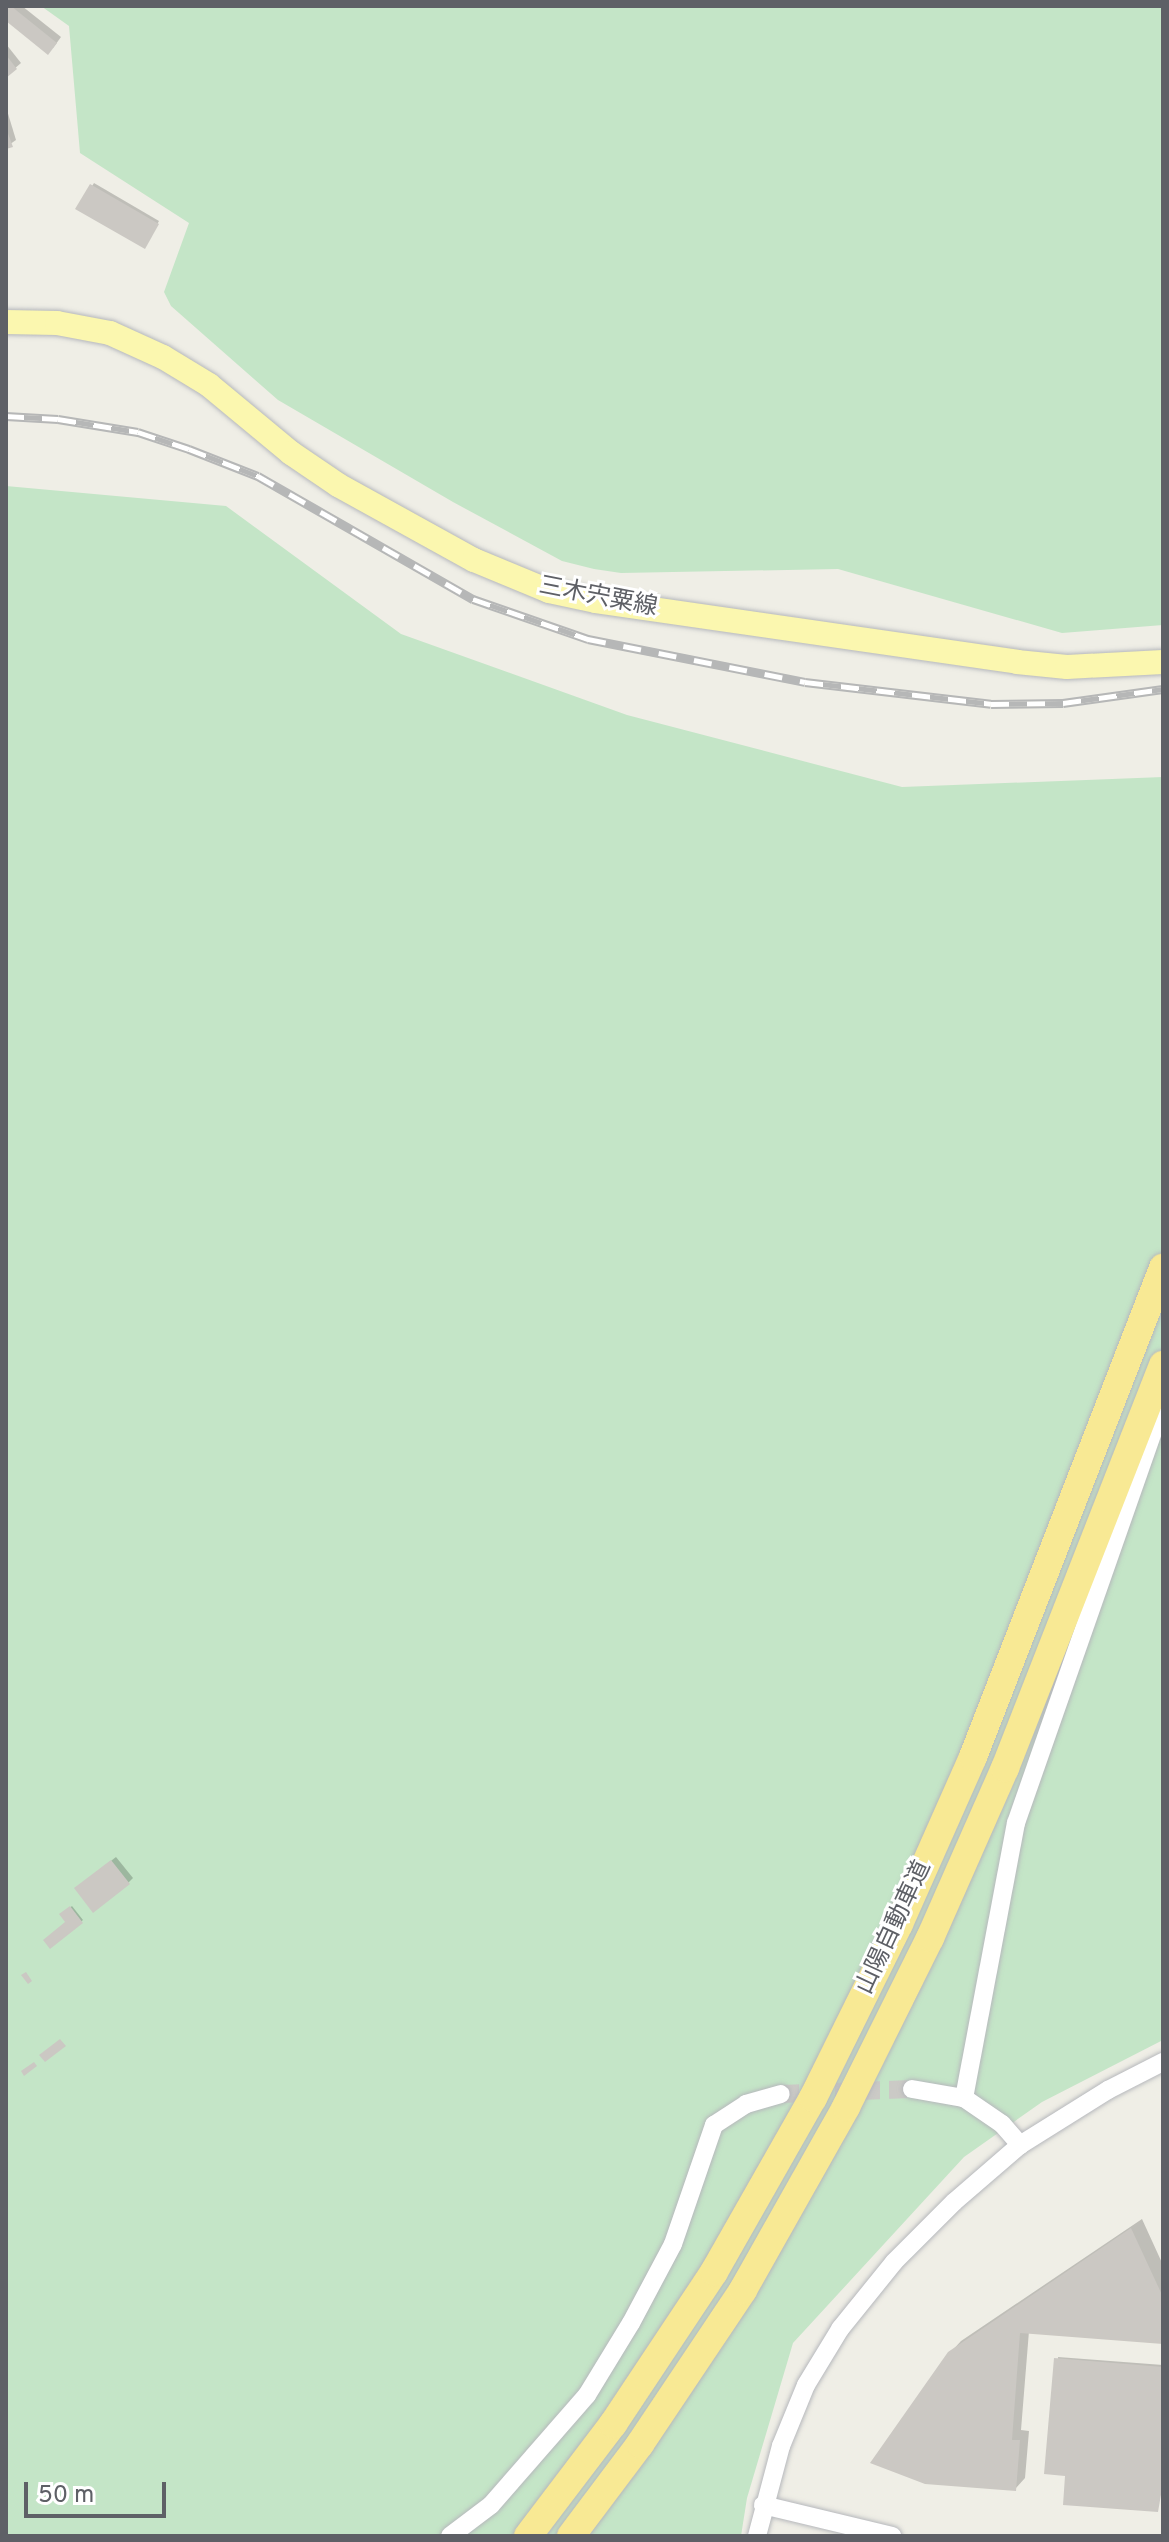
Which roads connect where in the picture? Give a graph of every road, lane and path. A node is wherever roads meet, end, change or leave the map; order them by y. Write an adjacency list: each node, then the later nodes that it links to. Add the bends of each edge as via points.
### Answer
1 (6, 322): 2 (main road, 三木宍粟線, via 57,323 110,333 163,357 209,385 338,485 474,560 549,591 1017,662 1067,667)
2 (1163, 662)
3 (1163, 1268): 13 (highway, 山陽自動車道, via 973,1757 813,2098 714,2272 613,2424)
4 (1163, 1365): 14 (highway, 山陽自動車道, via 1005,1768 930,1938 846,2107 743,2290)
5 (1163, 1404): 9 (street, via 1016,1823)
6 (1163, 2062): 10 (street)
7 (912, 2089): 9 (street)
8 (781, 2094): 12 (street, via 746,2104 714,2125 673,2244 587,2395 491,2505)
9 (964, 2098): 10 (street, via 1002,2124)
10 (1020, 2145): 11 (street, via 894,2262 840,2329 806,2385)
11 (763, 2505): 15 (street); 16 (street)
12 (450, 2536)
13 (528, 2536)
14 (571, 2536)
15 (757, 2536)
16 (892, 2536)

